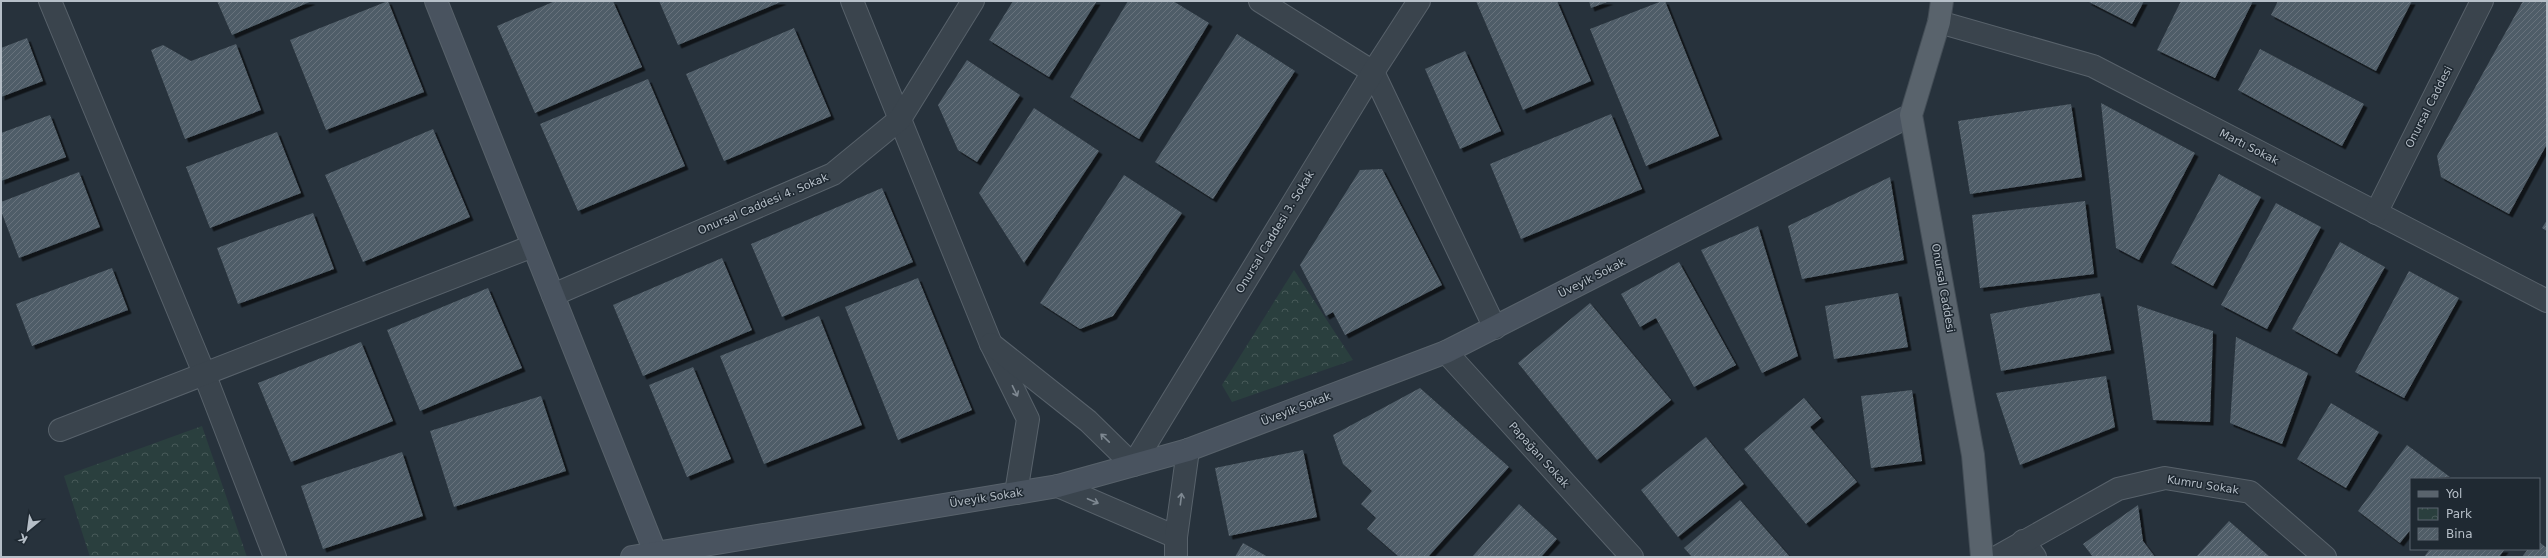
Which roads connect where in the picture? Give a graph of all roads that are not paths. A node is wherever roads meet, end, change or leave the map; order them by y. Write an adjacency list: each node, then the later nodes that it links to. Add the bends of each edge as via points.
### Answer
1 (50, 1): 21 (street)
2 (436, 1): 15 (street)
3 (852, 1): 13 (street)
4 (973, 1): 13 (street, Onursal Caddesi 4. Sokak)
5 (1260, 1): 11 (street)
6 (1419, 1): 11 (street, Onursal Caddesi 3. Sokak)
7 (1934, 1): 10 (main road)
8 (1942, 1): 10 (main road, Onursal Caddesi)
9 (2482, 1): 14 (street, Onursal Caddesi)
10 (1939, 22): 12 (main road, Onursal Caddesi); 14 (street, Martı Sokak, via 2093,66)
11 (1374, 72): 18 (street); 24 (street, Onursal Caddesi 3. Sokak)
12 (1912, 115): 18 (street, Üveyik Sokak); 33 (main road, Onursal Caddesi, via 1973,455)
13 (900, 119): 16 (street, Onursal Caddesi 4. Sokak, via 833,174); 19 (street)
14 (2376, 213): 17 (street, Martı Sokak)
15 (533, 246): 16 (street); 21 (street)
16 (553, 294): 29 (street)
17 (2547, 302)
18 (1495, 328): 20 (street, Üveyik Sokak)
19 (992, 344): 24 (street, one-way to 19, via 1088,421); 26 (street, one-way to 26, via 1028,418)
20 (1446, 352): 23 (street, Üveyik Sokak); 32 (street, Papağan Sokak)
21 (204, 373): 22 (street); 30 (street)
22 (60, 430)
23 (1188, 450): 24 (street, Üveyik Sokak); 27 (street, one-way to 23)
24 (1133, 465): 25 (street, Üveyik Sokak)
25 (1058, 486): 26 (street, Üveyik Sokak); 27 (street, one-way to 27)
26 (1016, 493): 29 (street, Üveyik Sokak)
27 (1176, 547)
28 (2029, 549): 34 (street, Kumru Sokak); 35 (street, Kumru Sokak, via 2118,489 2165,478 2250,492)
29 (655, 552): 31 (street, Üveyik Sokak)
30 (275, 557)
31 (632, 557)
32 (1632, 557)
33 (1982, 557)
34 (1997, 557)
35 (2326, 557)

